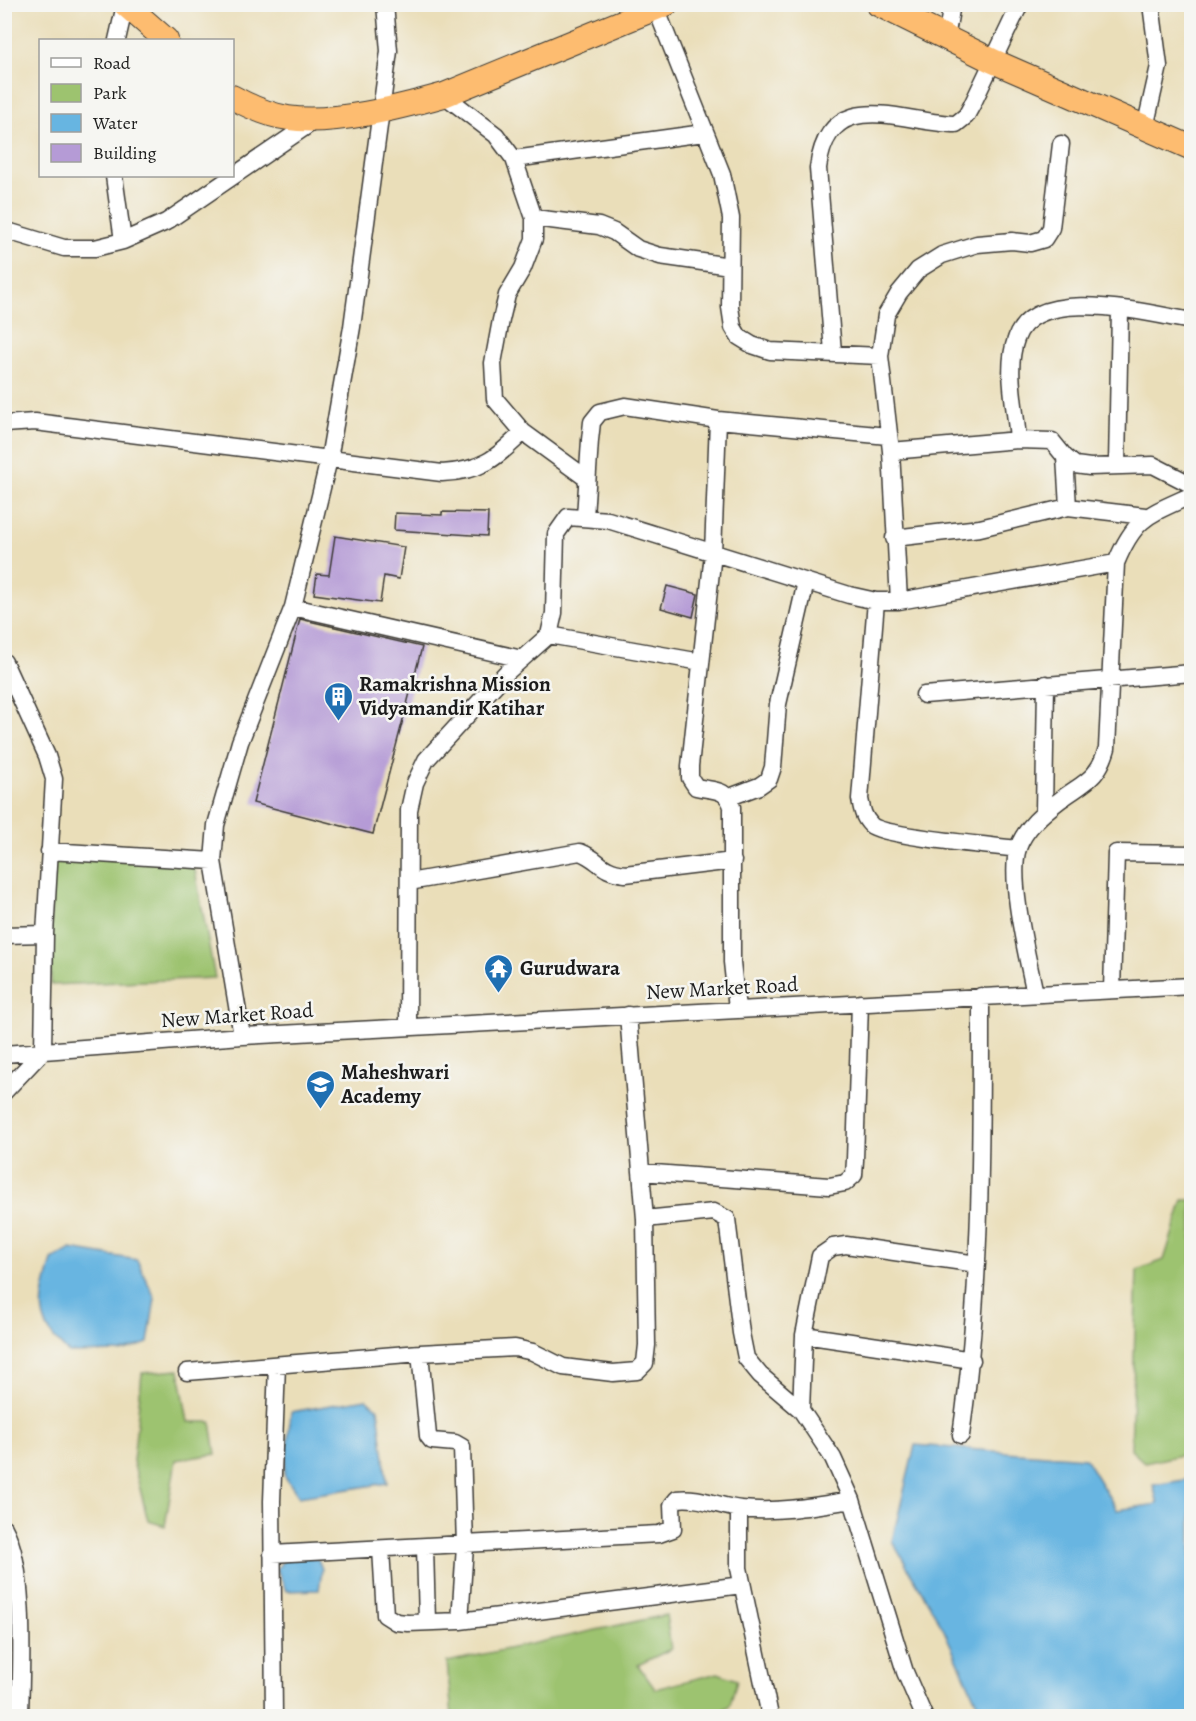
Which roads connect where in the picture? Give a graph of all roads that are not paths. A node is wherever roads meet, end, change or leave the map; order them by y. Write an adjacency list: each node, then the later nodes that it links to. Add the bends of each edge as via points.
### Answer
1 (385, 4): 14 (street, via 389,51)
2 (878, 4): 8 (highway)
3 (952, 4): 8 (street)
4 (1020, 4): 11 (street)
5 (1151, 4): 16 (street, via 1159,66)
6 (125, 5): 9 (street); 10 (highway)
7 (661, 6): 12 (highway); 17 (street)
8 (946, 38): 11 (highway)
9 (117, 39)
10 (165, 39)
11 (993, 61): 16 (highway); 30 (street, via 966,116 956,124 874,113 839,124 820,148 818,168)
12 (444, 95): 14 (highway); 20 (street, via 496,135)
13 (234, 98): 15 (highway, via 272,115)
14 (381, 110): 15 (highway); 38 (street, via 352,327)
15 (317, 119): 21 (street)
16 (1145, 128): 19 (highway)
17 (704, 133): 20 (street); 27 (street, via 717,156 727,194)
18 (1061, 144): 31 (street, via 1051,228 1044,238 1030,243 977,244 942,255 918,270 886,315)
19 (1191, 148)
20 (514, 159): 24 (street)
21 (234, 176)
22 (114, 177): 26 (street)
23 (232, 177): 26 (street, via 166,222)
24 (534, 218): 27 (street, via 599,226 638,249 660,256); 34 (street, via 534,239 507,295 493,363 495,399)
25 (4, 230): 26 (street, via 64,248 95,248)
26 (123, 241)
27 (730, 266): 30 (street, via 730,307 739,337 771,351)
28 (1120, 310): 29 (street); 35 (street, via 1073,306 1043,311 1031,318 1016,336 1012,358); 39 (street)
29 (1191, 321)
30 (833, 352): 31 (street)
31 (880, 356): 36 (street)
32 (718, 420): 36 (street); 40 (street, via 625,406 600,412 592,422); 49 (street)
33 (4, 424): 38 (street, via 35,422)
34 (523, 432): 38 (street, via 501,454 482,466 460,472); 40 (street)
35 (1018, 440): 36 (street); 37 (street, via 1052,441)
36 (890, 443): 48 (street)
37 (1065, 458): 39 (street, via 1075,465); 44 (street)
38 (329, 459): 54 (street)
39 (1117, 465): 41 (street, via 1153,465)
40 (586, 478): 47 (street)
41 (1191, 484)
42 (1191, 495): 43 (street)
43 (1173, 504): 45 (street); 46 (street)
44 (1068, 507): 46 (street); 48 (street, via 980,528)
45 (1191, 507)
46 (1145, 516): 50 (street, via 1126,539)
47 (585, 517): 49 (street, via 608,520); 55 (street, via 568,517 556,534 554,613)
48 (894, 538): 53 (street)
49 (713, 553): 51 (street); 58 (street)
50 (1116, 563): 53 (street); 60 (street)
51 (806, 582): 52 (street); 63 (street, via 778,704 769,779)
52 (876, 601): 53 (street); 65 (street, via 860,799 863,814 872,826 893,833)
53 (899, 601)
54 (293, 607): 56 (street); 68 (street, via 226,784 216,825)
55 (549, 635): 56 (street); 58 (street)
56 (522, 659): 70 (street, via 426,760 415,783 409,810)
57 (4, 662): 66 (street, via 54,779)
58 (701, 662): 63 (street, via 690,778 696,787 721,791)
59 (1191, 673): 60 (street)
60 (1111, 681): 61 (street); 64 (street, via 1107,748 1101,768)
61 (1046, 684): 62 (street); 64 (street)
62 (924, 695)
63 (730, 797): 69 (street)
64 (1044, 812): 65 (street)
65 (1018, 849): 75 (street, via 1018,898)
66 (49, 851): 68 (street); 71 (street)
67 (1191, 854): 74 (street, via 1116,853)
68 (213, 861): 81 (street)
69 (733, 861): 70 (street, via 625,874 608,872 592,856 580,852); 78 (street, via 732,962)
70 (409, 882): 80 (street)
71 (45, 934): 72 (street); 82 (street)
72 (4, 935)
73 (1191, 986): 74 (street, New Market Road)
74 (1112, 990): 75 (street, New Market Road)
75 (1035, 994): 76 (street, New Market Road)
76 (981, 996): 77 (street, New Market Road); 87 (street)
77 (860, 1003): 78 (street, New Market Road); 85 (street, via 854,1174 845,1183 829,1186)
78 (737, 1010): 79 (street, New Market Road)
79 (628, 1015): 80 (street, New Market Road); 85 (street)
80 (408, 1027): 81 (street, New Market Road)
81 (242, 1036): 82 (street, New Market Road)
82 (43, 1052): 83 (street, New Market Road); 84 (street)
83 (4, 1054)
84 (4, 1092)
85 (641, 1172): 86 (street)
86 (645, 1219): 89 (street, via 647,1345 645,1363 637,1371 613,1373 563,1367 515,1348); 93 (street, via 714,1212 727,1219 746,1358)
87 (977, 1264): 88 (street, via 846,1245 833,1248 820,1256); 90 (street)
88 (804, 1335): 90 (street); 93 (street)
89 (420, 1353): 91 (street); 98 (street, via 428,1436 432,1441 462,1447)
90 (972, 1360): 94 (street)
91 (277, 1365): 92 (street); 101 (street)
92 (187, 1372)
93 (801, 1410): 95 (street, via 828,1450)
94 (961, 1435)
95 (852, 1500): 96 (street, via 803,1508); 108 (street, via 906,1672)
96 (739, 1509): 98 (street, via 689,1497 677,1499 672,1505 673,1529 659,1534); 102 (street)
97 (4, 1528): 105 (street, via 15,1561 21,1630)
98 (465, 1546): 99 (street); 103 (street)
99 (425, 1547): 100 (street); 104 (street)
100 (381, 1549): 101 (street); 104 (street, via 385,1615 396,1622)
101 (272, 1554): 106 (street)
102 (742, 1585): 103 (street); 107 (street)
103 (460, 1621): 104 (street)
104 (427, 1622)
105 (20, 1716)
106 (274, 1716)
107 (770, 1716)
108 (924, 1716)

